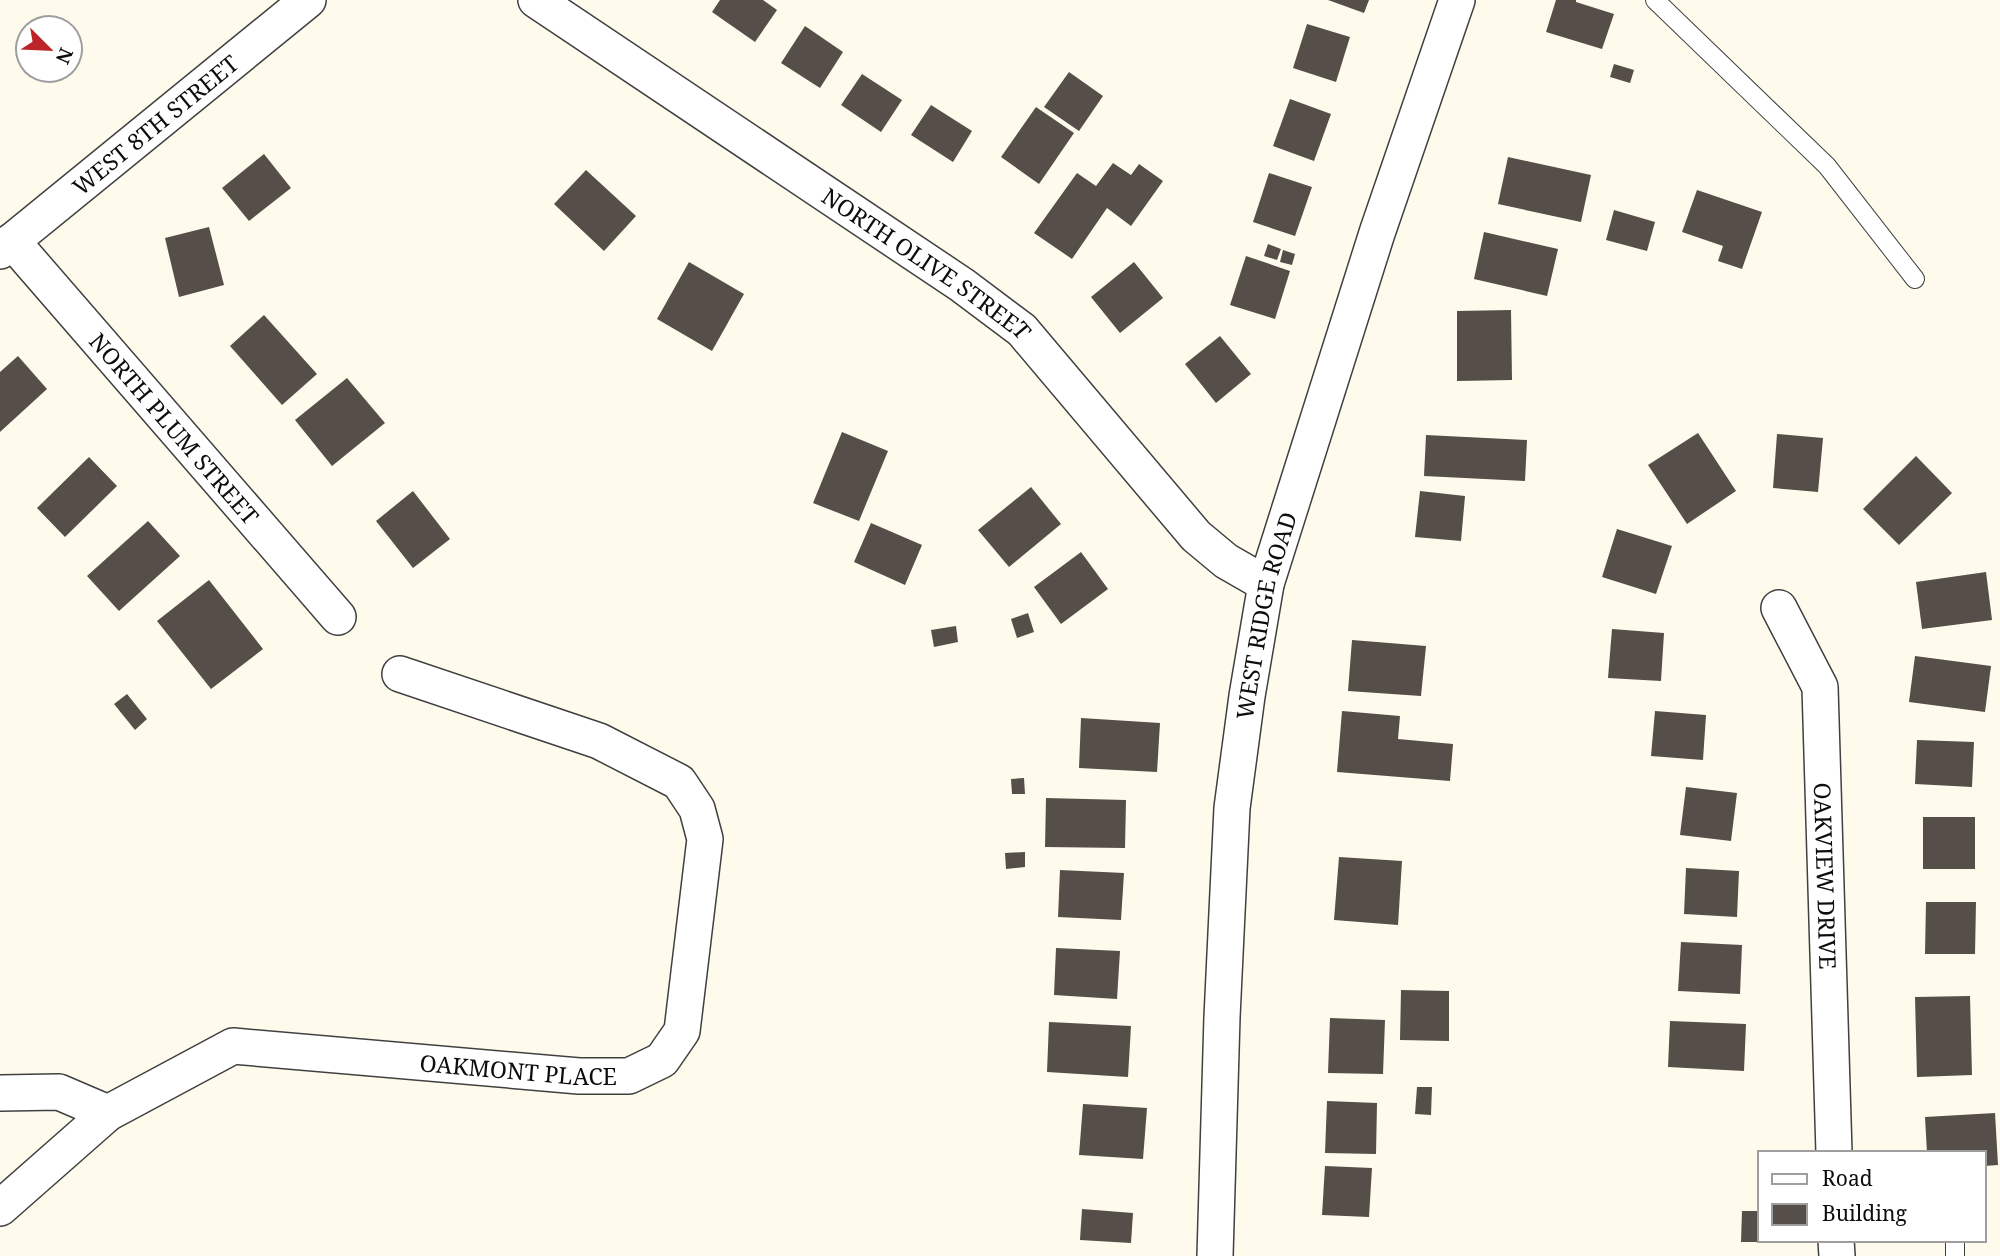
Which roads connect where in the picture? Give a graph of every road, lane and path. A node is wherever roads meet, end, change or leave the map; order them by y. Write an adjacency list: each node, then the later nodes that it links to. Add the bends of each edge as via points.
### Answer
1 (308, 0): 5 (street, WEST 8TH STREET)
2 (536, 0): 7 (street, NORTH OLIVE STREET, via 962,285 1021,330 1196,536 1226,561)
3 (1457, 0): 7 (street, WEST RIDGE ROAD, via 1377,233)
4 (1655, 0): 6 (lane, via 1827,166)
5 (6, 246): 9 (street, NORTH PLUM STREET)
6 (1915, 279)
7 (1266, 584): 15 (street, WEST RIDGE ROAD, via 1232,808)
8 (1779, 608): 13 (street, OAKVIEW DRIVE, via 1821,687)
9 (338, 617)
10 (400, 674): 12 (street, OAKMONT PLACE, via 599,741 679,782 696,808 705,839 682,1031 662,1060 629,1076 579,1076 233,1046)
11 (0, 1093): 12 (street, via 58,1092)
12 (108, 1113): 14 (street, OAKMONT PLACE)
13 (1834, 1151)
14 (0, 1208)
15 (1214, 1256)

